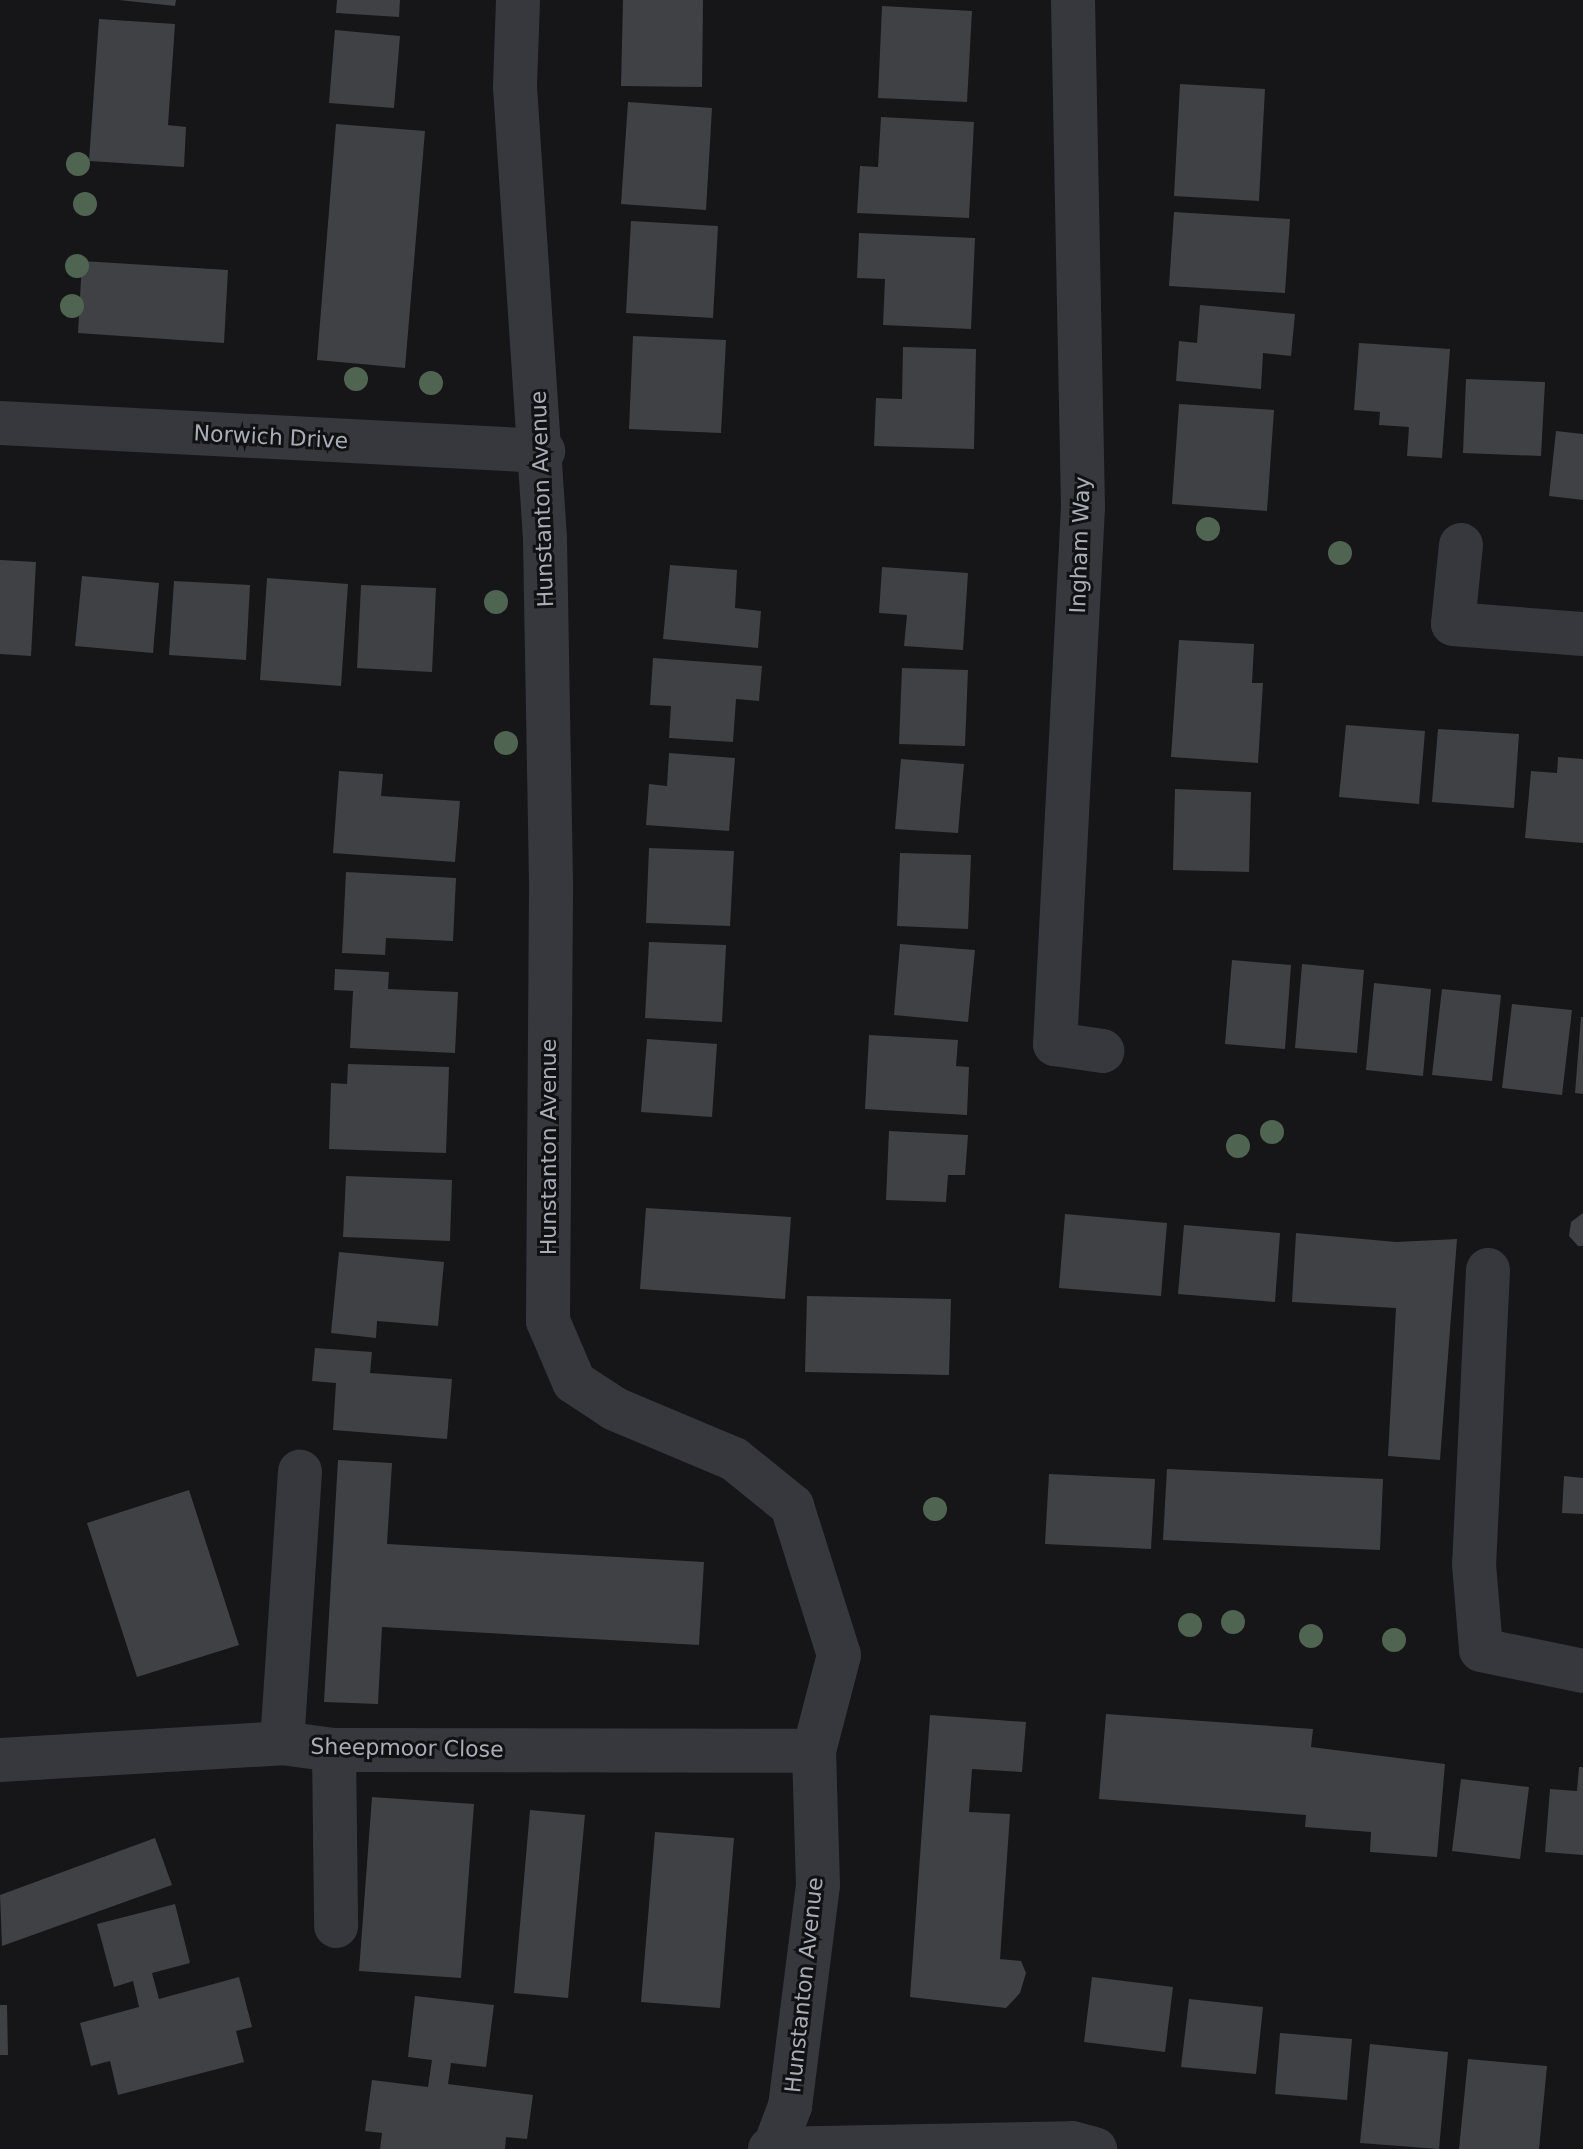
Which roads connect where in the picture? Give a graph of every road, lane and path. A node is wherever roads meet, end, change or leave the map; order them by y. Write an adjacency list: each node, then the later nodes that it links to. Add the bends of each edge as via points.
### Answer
1 (518, 0): 4 (street, Hunstanton Avenue, via 515,87)
2 (1073, 0): 7 (street, Ingham Way, via 1083,507 1055,1044)
3 (0, 423): 4 (street, Norwich Drive)
4 (543, 451): 13 (street, Hunstanton Avenue, via 551,890 548,1321 574,1382 615,1409 734,1459 792,1506 839,1655)
5 (1461, 545): 6 (street, via 1453,624)
6 (1583, 634)
7 (1102, 1051)
8 (1488, 1270): 10 (street, via 1474,1564 1481,1650)
9 (300, 1472): 11 (street)
10 (1583, 1671)
11 (282, 1743): 12 (street, Sheepmoor Close); 14 (street, Sheepmoor Close)
12 (334, 1750): 13 (street, Sheepmoor Close); 15 (street)
13 (814, 1751): 16 (street, Hunstanton Avenue, via 818,1885 790,2106)
14 (0, 1760)
15 (336, 1926)
16 (772, 2148): 17 (street, via 1072,2143)
17 (1095, 2149)

